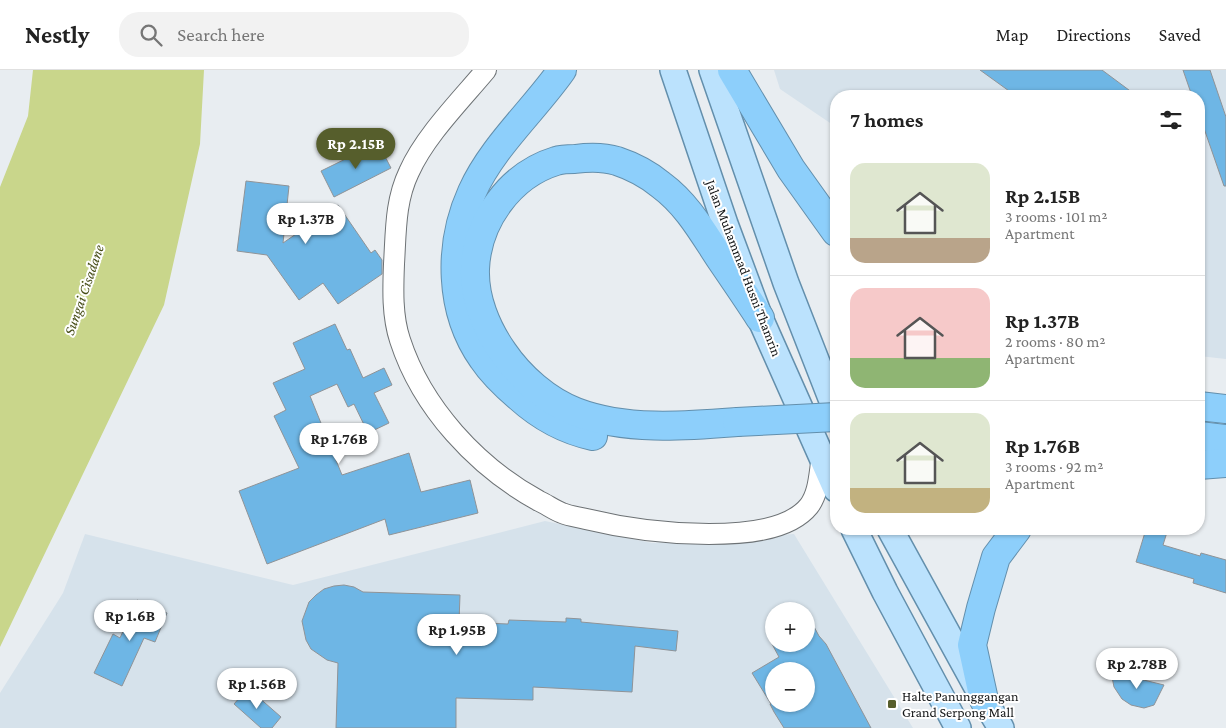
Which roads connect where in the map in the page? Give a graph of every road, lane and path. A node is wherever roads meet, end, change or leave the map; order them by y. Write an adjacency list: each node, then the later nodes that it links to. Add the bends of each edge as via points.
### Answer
1 (486, 70): 15 (street, via 432,136 409,171 398,204 396,222 394,306 399,338 425,395 466,448 495,473 561,512 640,530 726,534 774,527 808,507 815,496)
2 (562, 70): 12 (highway, via 487,165 463,216 455,273 458,303 468,330 482,358 502,383 530,407 557,424 587,435 615,440 677,443)
3 (673, 70): 7 (main road, Jalan Muhammad Husni Thamrin)
4 (712, 70): 8 (main road, via 786,283)
5 (732, 70): 6 (highway, via 791,169)
6 (830, 224)
7 (760, 318): 12 (highway, via 685,208 662,185 616,160 589,157 557,161 533,172 498,203 485,224 475,269 478,295 496,342 510,363 529,382 576,412 605,420); 15 (main road, Jalan Muhammad Husni Thamrin)
8 (830, 395)
9 (1205, 407): 10 (highway)
10 (1226, 409)
11 (830, 418): 12 (highway, bridge)
12 (740, 431): 15 (highway)
13 (1205, 437): 14 (highway)
14 (1226, 439)
15 (829, 446)
16 (1226, 463): 17 (highway)
17 (1205, 465)
18 (857, 535): 22 (main road)
19 (893, 535): 21 (main road)
20 (1012, 535): 21 (highway, via 996,556 972,645)
21 (984, 700): 23 (main road)
22 (958, 728)
23 (1001, 728)

